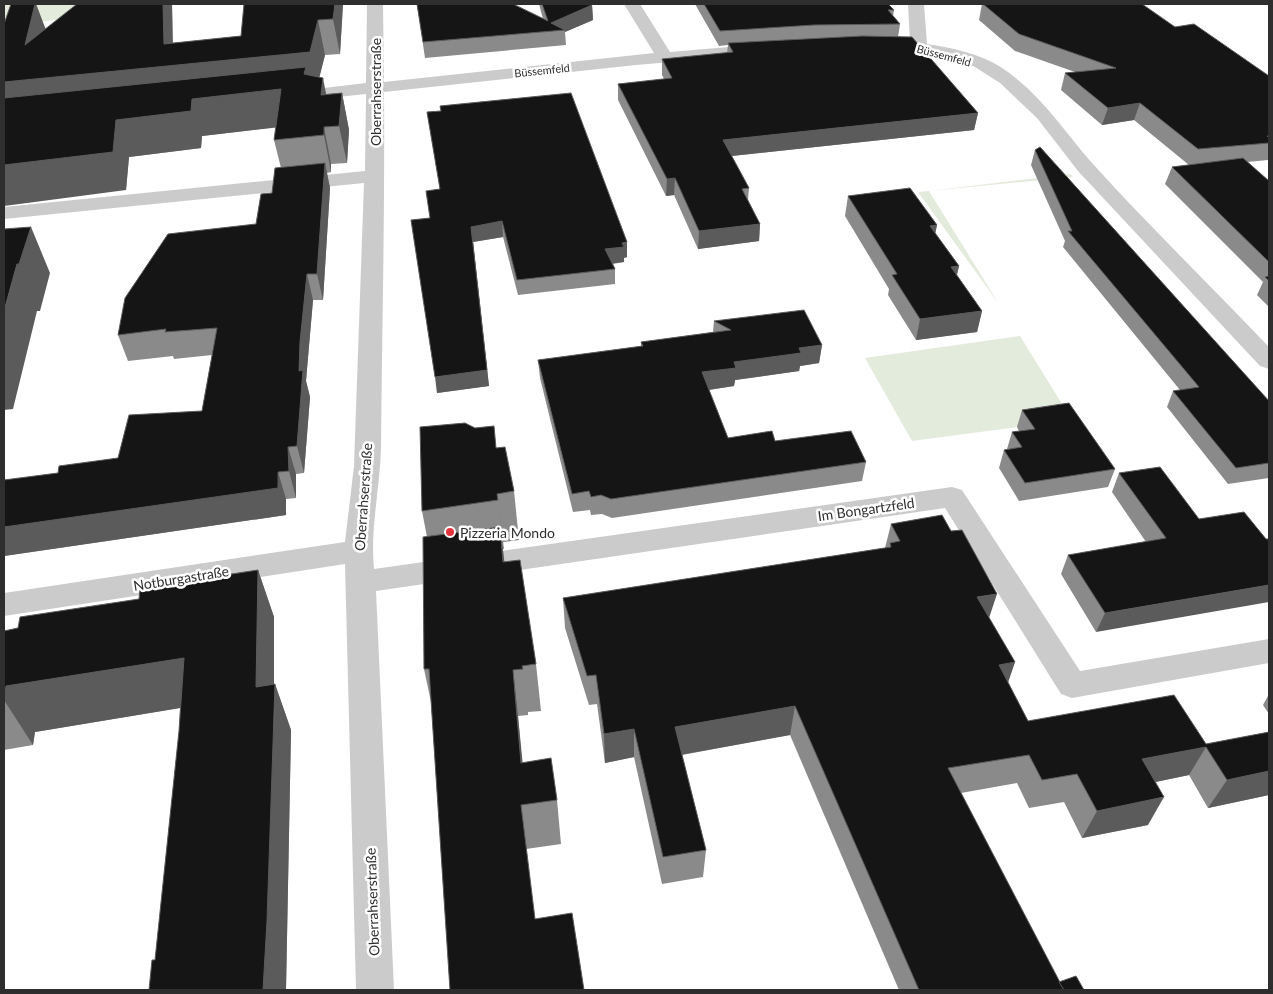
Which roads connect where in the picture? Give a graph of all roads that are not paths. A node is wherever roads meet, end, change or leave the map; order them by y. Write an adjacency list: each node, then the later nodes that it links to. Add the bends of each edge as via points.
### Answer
1 (375, 4): 8 (street, Oberrahserstraße)
2 (632, 4): 7 (street)
3 (916, 4): 5 (street)
4 (866, 45): 5 (street, Büssemfeld)
5 (919, 47): 12 (street, Büssemfeld, via 991,69 1014,86 1066,140 1085,167)
6 (781, 49): 7 (street, Büssemfeld)
7 (665, 57): 8 (street, Büssemfeld)
8 (375, 88): 9 (street, Büssemfeld); 10 (street, Oberrahserstraße)
9 (277, 98)
10 (374, 176): 11 (street); 13 (street, Oberrahserstraße, via 367,466)
11 (4, 213)
12 (1269, 361)
13 (358, 551): 14 (street, Oberrahserstraße); 15 (street, Notburgastraße)
14 (361, 582): 16 (street, Im Bongartzfeld, via 952,496 1072,685); 17 (street, Oberrahserstraße)
15 (4, 604)
16 (1269, 651)
17 (375, 990)

